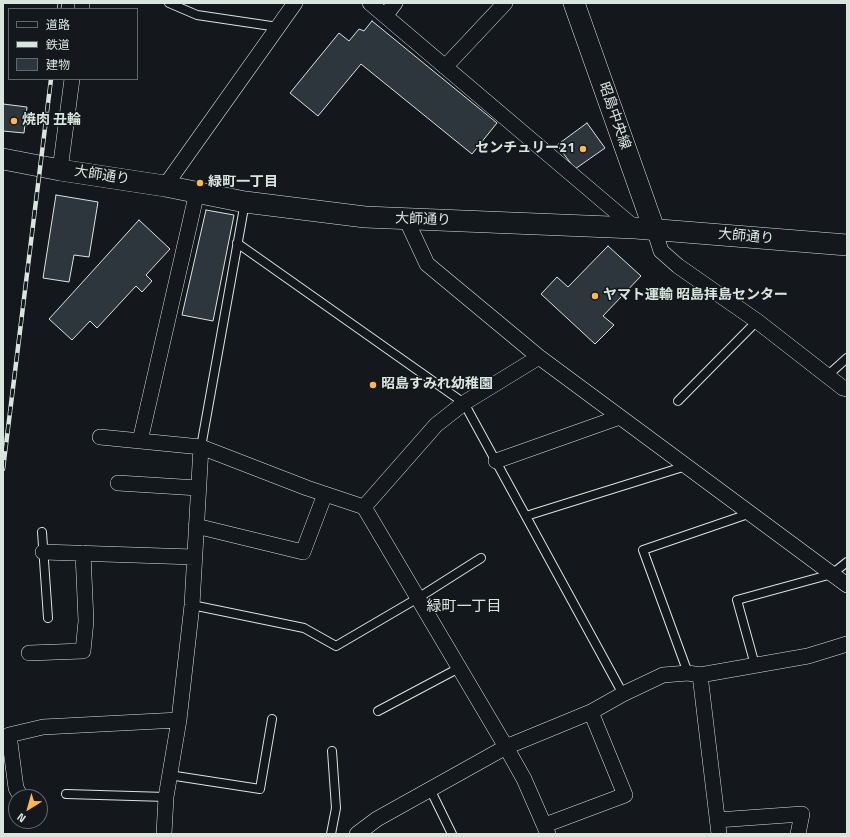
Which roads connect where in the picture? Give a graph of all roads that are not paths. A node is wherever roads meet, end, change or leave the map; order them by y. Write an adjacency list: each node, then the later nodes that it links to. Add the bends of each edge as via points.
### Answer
1 (169, 3): 8 (lane, via 197,15)
2 (295, 3): 8 (street)
3 (370, 3): 7 (street)
4 (395, 3): 7 (street)
5 (505, 3): 9 (street)
6 (574, 3): 17 (street, 昭島中央線)
7 (384, 16): 9 (street)
8 (278, 27): 13 (street)
9 (445, 67): 17 (street)
10 (72, 80): 12 (street)
11 (3, 159): 12 (street, 大師通り)
12 (60, 170): 13 (street, 大師通り)
13 (165, 186): 14 (street, 大師通り)
14 (197, 192): 15 (street, 大師通り); 29 (street)
15 (245, 202): 16 (street, 大師通り, via 365,217); 18 (lane)
16 (406, 219): 17 (street, 大師通り); 21 (street, via 427,264)
17 (644, 228): 19 (street, 大師通り); 20 (street, via 661,251 678,266)
18 (237, 243): 26 (lane); 30 (lane)
19 (847, 245)
20 (757, 321): 23 (street); 25 (lane)
21 (539, 357): 26 (street); 27 (street)
22 (847, 358): 23 (lane)
23 (828, 376): 24 (street)
24 (847, 389)
25 (678, 401)
26 (464, 403): 31 (lane); 36 (street, via 436,425)
27 (620, 417): 31 (street); 32 (street)
28 (100, 437): 29 (street)
29 (140, 441): 30 (street)
30 (201, 447): 34 (street); 35 (street)
31 (496, 461): 38 (lane)
32 (686, 466): 37 (street); 38 (lane)
33 (118, 483): 34 (street)
34 (198, 488): 39 (street)
35 (325, 494): 36 (street); 39 (street, via 303,552)
36 (364, 507): 48 (street)
37 (751, 513): 46 (street); 55 (lane, via 643,550)
38 (526, 516): 56 (lane)
39 (196, 526): 43 (street)
40 (42, 532): 41 (lane)
41 (43, 552): 42 (street); 50 (lane)
42 (83, 553): 43 (street); 52 (street, via 86,621 83,650)
43 (194, 557): 49 (street)
44 (481, 558): 48 (lane)
45 (847, 562): 46 (lane)
46 (832, 574): 47 (street); 53 (lane, via 737,600)
47 (847, 585)
48 (418, 598): 49 (lane, via 336,646 304,628); 54 (street)
49 (192, 605): 60 (street)
50 (48, 618)
51 (847, 644): 53 (street, via 808,656)
52 (30, 653)
53 (755, 665): 55 (street)
54 (459, 668): 57 (lane); 61 (street)
55 (694, 674): 56 (street, via 663,675); 68 (street)
56 (624, 694): 58 (street)
57 (378, 712)
58 (591, 712): 61 (street); 69 (street, via 625,795)
59 (272, 719): 63 (lane, via 260,789)
60 (179, 720): 63 (street); 64 (street, via 43,727 9,736)
61 (506, 747): 65 (street); 69 (street, via 524,779)
62 (332, 751): 72 (lane, via 336,808)
63 (169, 775): 67 (street)
64 (17, 789)
65 (430, 790): 70 (street, via 377,819); 73 (lane)
66 (66, 794): 67 (lane)
67 (166, 797): 71 (street)
68 (718, 827): 74 (street, via 802,814)
69 (546, 830)
70 (365, 832)
71 (164, 834)
72 (331, 834)
73 (452, 834)
74 (798, 834)

